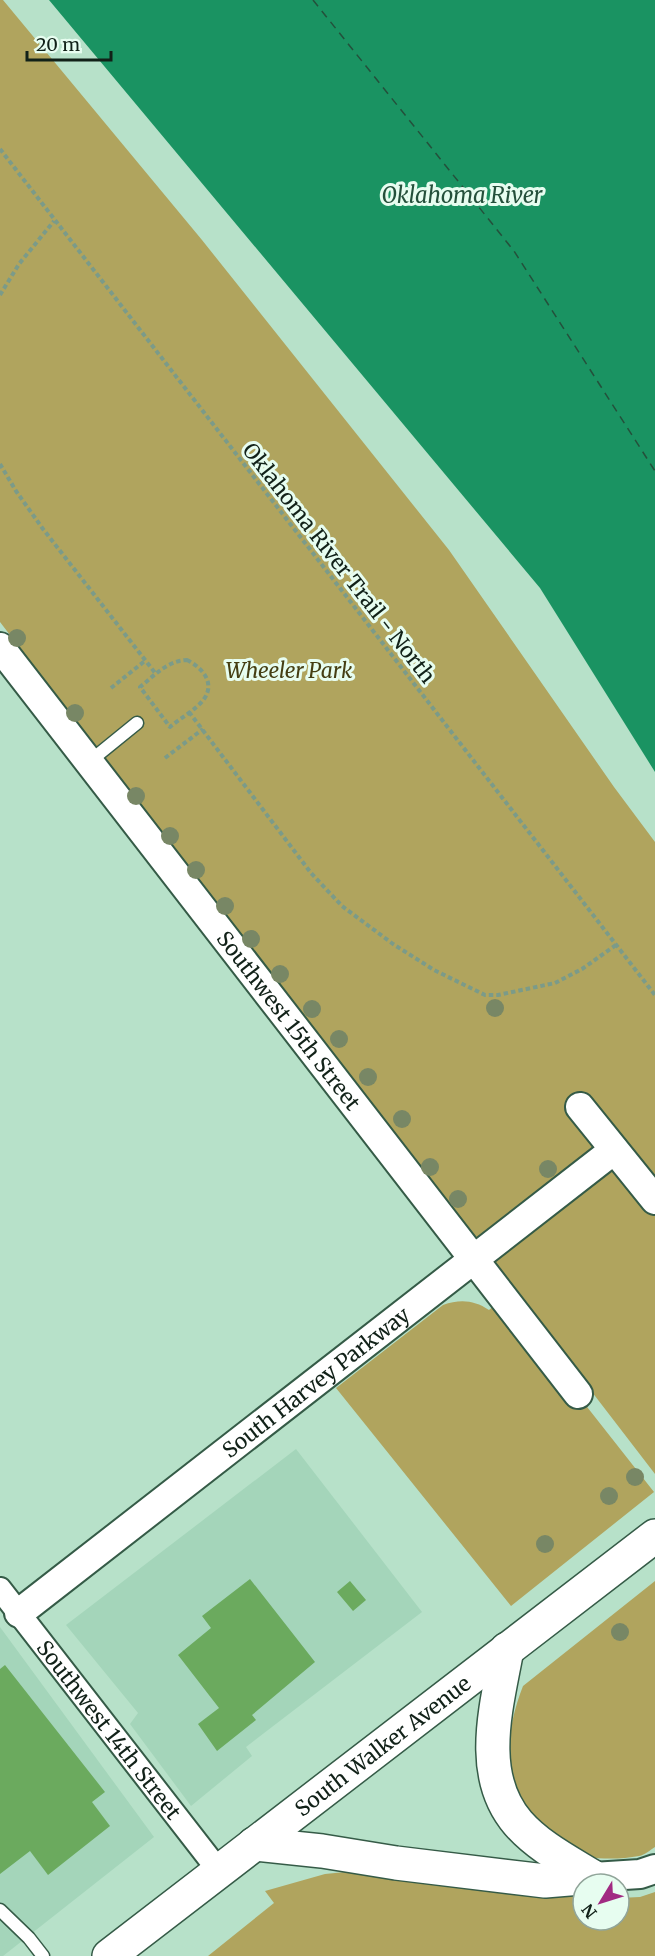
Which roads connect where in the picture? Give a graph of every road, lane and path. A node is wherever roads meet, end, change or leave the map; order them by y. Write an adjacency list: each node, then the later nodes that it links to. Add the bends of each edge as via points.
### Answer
1 (0, 149): 2 (path, Oklahoma River Trail - North)
2 (54, 221): 3 (path); 14 (path, Oklahoma River Trail - North)
3 (0, 295)
4 (0, 464): 6 (path, via 43,529)
5 (0, 647): 13 (street, Southwest 15th Street)
6 (146, 660): 7 (path); 8 (path)
7 (156, 674): 9 (path, via 140,687 170,727); 9 (path, via 176,661 187,660 199,666 208,690)
8 (111, 688)
9 (189, 712): 11 (path)
10 (138, 723): 13 (lane)
11 (203, 729): 12 (path); 14 (path, via 331,896 393,944 470,989 498,995 555,983)
12 (165, 758)
13 (89, 762): 19 (street, Southwest 15th Street)
14 (616, 945): 15 (path, Oklahoma River Trail - North)
15 (655, 995)
16 (580, 1107): 17 (street)
17 (614, 1150): 18 (street); 19 (street, South Harvey Parkway)
18 (653, 1193)
19 (473, 1261): 20 (street, Southwest 15th Street); 23 (street, South Harvey Parkway)
20 (578, 1394)
21 (655, 1536): 24 (main road, South Walker Avenue)
22 (0, 1589): 23 (street, Southwest 14th Street)
23 (19, 1613): 27 (street, Southwest 14th Street)
24 (507, 1649): 25 (main road, South Walker Avenue); 28 (main road, via 492,1740 498,1785 517,1822)
25 (254, 1844): 27 (main road, South Walker Avenue); 30 (main road, via 545,1881)
26 (655, 1869): 29 (street)
27 (219, 1871): 33 (main road, South Walker Avenue)
28 (584, 1872)
29 (631, 1875)
30 (571, 1879)
31 (0, 1910): 32 (lane)
32 (43, 1956)
33 (110, 1956)

